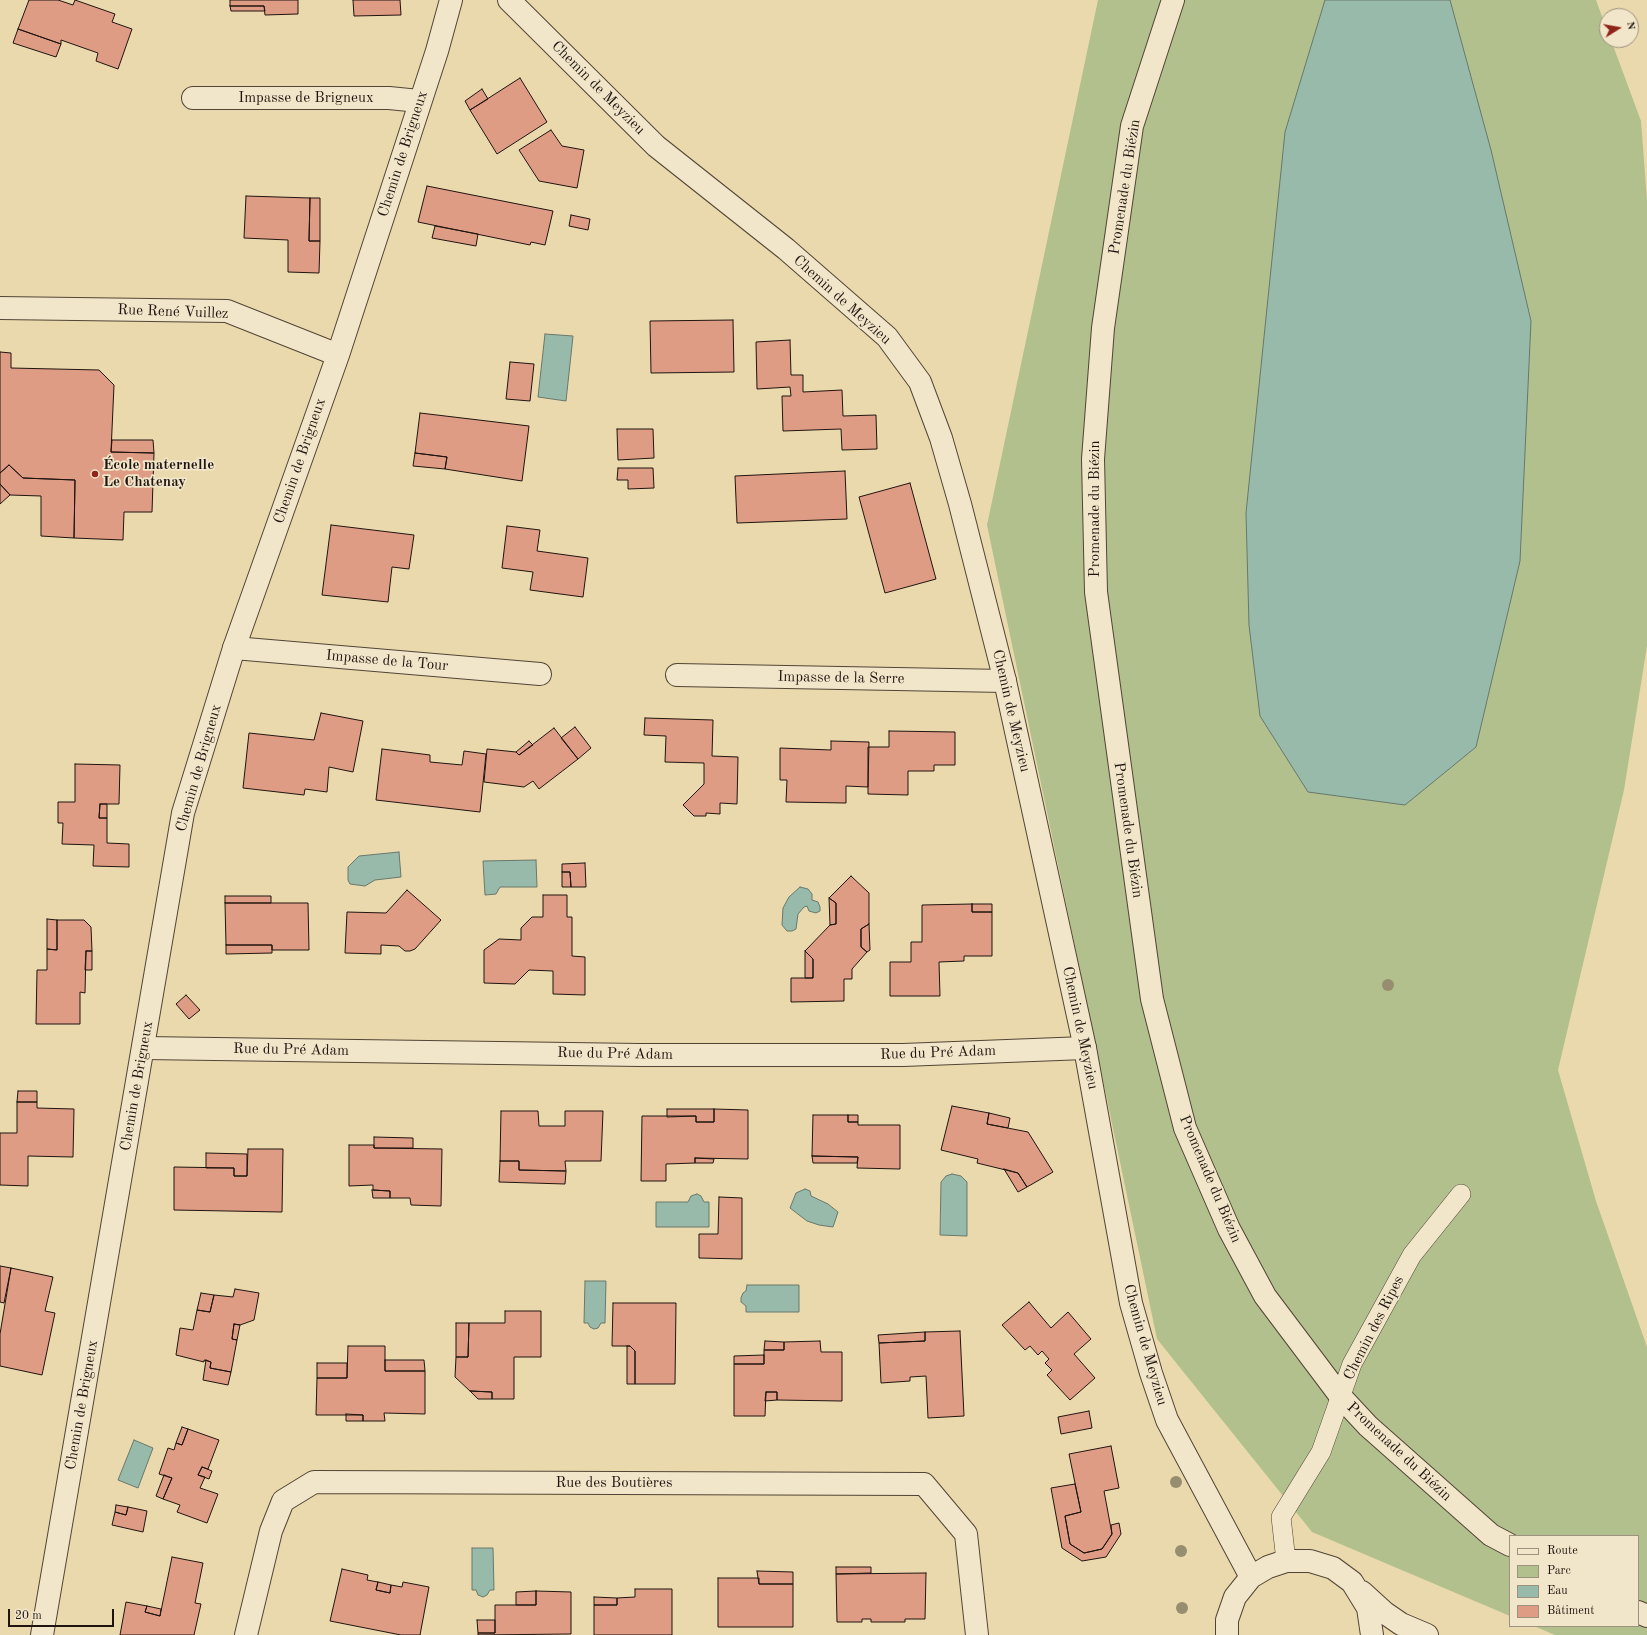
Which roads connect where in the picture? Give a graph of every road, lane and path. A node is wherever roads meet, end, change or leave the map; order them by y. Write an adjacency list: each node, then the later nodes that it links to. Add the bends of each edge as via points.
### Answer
1 (451, 0): 5 (street, Chemin de Brigneux, via 437,51)
2 (509, 0): 11 (street, Chemin de Meyzieu, via 656,146 786,248 887,337 920,382 941,438 960,504)
3 (1173, 0): 15 (street, Promenade du Biézin, via 1132,126 1103,328 1093,459 1096,592 1152,999 1186,1128 1229,1229 1265,1296)
4 (193, 98): 5 (street, Impasse de Brigneux, via 389,98)
5 (419, 101): 7 (street, Chemin de Brigneux)
6 (0, 308): 7 (street, Rue René Vuillez, via 227,311)
7 (338, 355): 8 (street, Chemin de Brigneux)
8 (234, 648): 9 (street, Impasse de la Tour); 12 (street, Chemin de Brigneux, via 183,813)
9 (540, 674)
10 (677, 675): 11 (street, Impasse de la Serre)
11 (1005, 681): 13 (street, Chemin de Meyzieu)
12 (144, 1048): 13 (street, Rue du Pré Adam, via 640,1055 903,1055); 20 (street, Chemin de Brigneux)
13 (1085, 1048): 18 (street, Chemin de Meyzieu, via 1131,1303 1151,1374 1167,1420)
14 (1461, 1194): 15 (lane, Chemin des Ripes, via 1412,1255 1352,1364)
15 (1341, 1397): 16 (street, Promenade du Biézin, via 1368,1426 1491,1535); 17 (lane, Chemin des Ripes, via 1321,1452 1281,1517)
16 (1509, 1544)
17 (1286, 1561): 18 (street, via 1268,1567); 19 (street, via 1310,1561 1333,1568)
18 (1251, 1577): 23 (street, via 1235,1597 1227,1620)
19 (1352, 1582): 24 (street, via 1368,1608); 25 (street, via 1400,1624)
20 (42, 1635)
21 (246, 1635): 22 (street, Rue des Boutières, via 271,1532 283,1501 314,1482 322,1482 924,1484 966,1534)
22 (977, 1635)
23 (1227, 1635)
24 (1372, 1635)
25 (1427, 1635)

